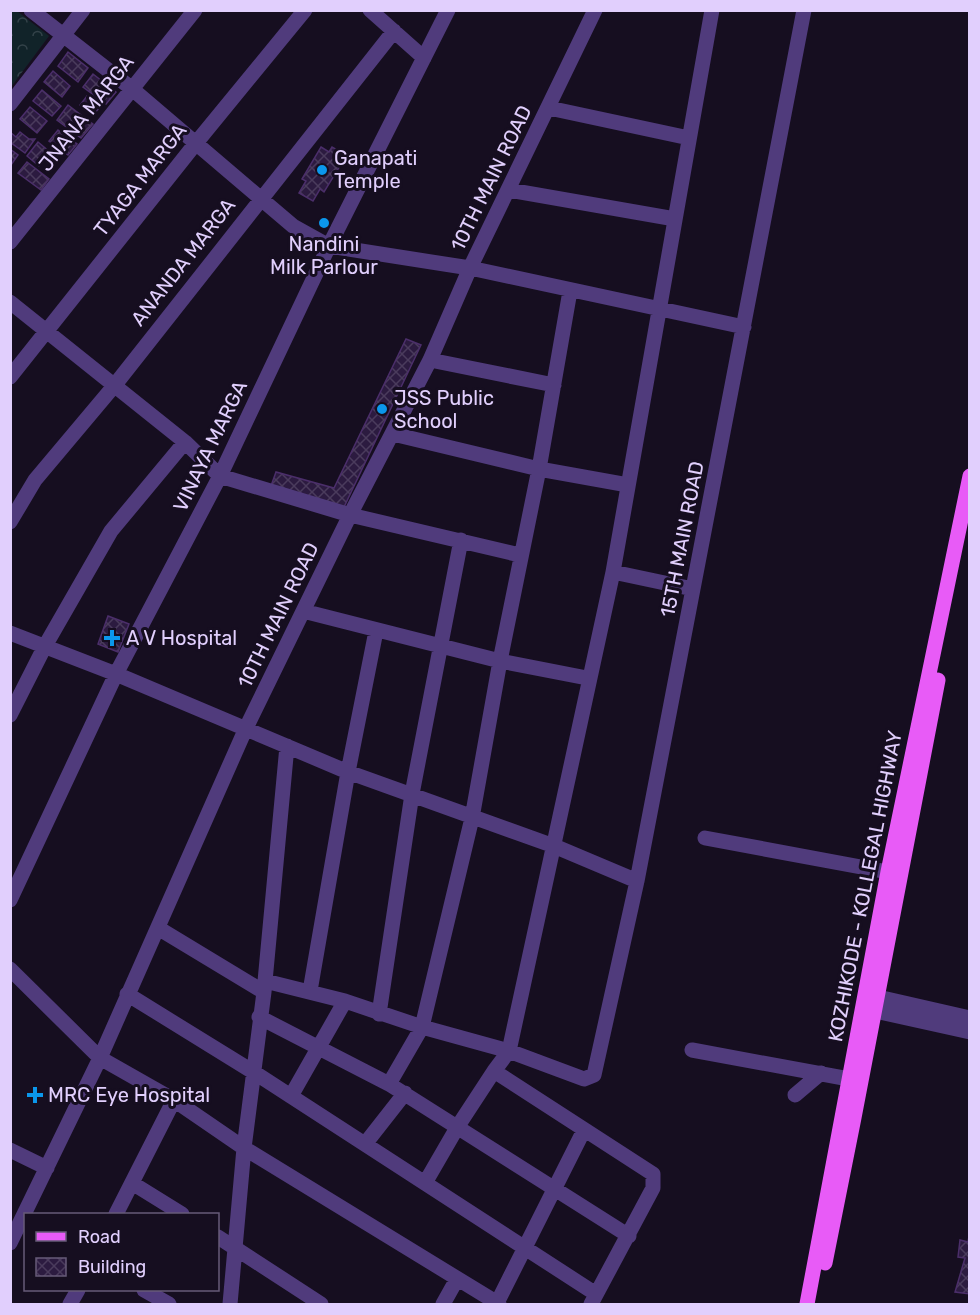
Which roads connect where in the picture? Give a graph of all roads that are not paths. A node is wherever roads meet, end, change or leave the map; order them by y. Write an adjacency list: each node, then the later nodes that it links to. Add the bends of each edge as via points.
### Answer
1 (32, 10): 11 (street)
2 (83, 10): 11 (street)
3 (195, 10): 13 (street, JNANA MARGA)
4 (305, 10): 17 (street, TYAGA MARGA)
5 (370, 10): 10 (street)
6 (448, 10): 12 (street, VINAYA MARGA)
7 (595, 10): 15 (street, 10TH MAIN ROAD)
8 (712, 10): 16 (street)
9 (804, 10): 27 (street, 15TH MAIN ROAD)
10 (394, 31): 12 (street); 19 (street, ANANDA MARGA)
11 (63, 35): 13 (street); 14 (street)
12 (424, 58): 22 (street, VINAYA MARGA)
13 (131, 88): 17 (street); 21 (street, JNANA MARGA)
14 (10, 104)
15 (549, 108): 16 (street); 18 (street, 10TH MAIN ROAD)
16 (689, 138): 20 (street)
17 (196, 142): 19 (street); 28 (street, TYAGA MARGA)
18 (509, 190): 20 (street); 23 (street, 10TH MAIN ROAD)
19 (261, 196): 22 (street, via 293,226); 32 (street, ANANDA MARGA)
20 (675, 219): 26 (street)
21 (10, 242)
22 (329, 246): 23 (street); 36 (street, VINAYA MARGA)
23 (470, 268): 24 (street); 29 (street, 10TH MAIN ROAD)
24 (570, 291): 26 (street); 31 (street)
25 (10, 302): 28 (street)
26 (659, 309): 27 (street); 38 (street)
27 (744, 327): 45 (street, 15TH MAIN ROAD)
28 (48, 331): 30 (street, TYAGA MARGA); 32 (street)
29 (430, 360): 31 (street); 33 (street, 10TH MAIN ROAD)
30 (10, 377)
31 (554, 385): 35 (street)
32 (114, 386): 34 (street); 41 (street, ANANDA MARGA, via 35,480)
33 (393, 434): 35 (street); 39 (street, 10TH MAIN ROAD)
34 (185, 442): 36 (street); 49 (street, via 111,531)
35 (539, 469): 38 (street); 43 (street)
36 (220, 476): 39 (street); 52 (street, VINAYA MARGA)
37 (969, 476): 62 (main road, KOZHIKODE - KOLLEGAL HIGHWAY)
38 (628, 485): 44 (street)
39 (350, 515): 42 (street); 46 (street, 10TH MAIN ROAD)
40 (969, 521): 71 (main road)
41 (10, 522)
42 (461, 540): 43 (street); 50 (street)
43 (520, 555): 51 (street)
44 (613, 572): 45 (street); 53 (street)
45 (693, 589): 63 (street, 15TH MAIN ROAD)
46 (303, 611): 47 (street); 55 (street, 10TH MAIN ROAD)
47 (376, 631): 50 (street); 57 (street)
48 (10, 633): 49 (street)
49 (45, 646): 52 (street); 54 (street)
50 (441, 647): 51 (street); 58 (street)
51 (500, 662): 53 (street); 59 (street)
52 (116, 674): 55 (street); 64 (street, VINAYA MARGA)
53 (588, 678): 61 (street)
54 (10, 715)
55 (246, 728): 56 (street); 65 (street, 10TH MAIN ROAD)
56 (287, 746): 57 (street); 67 (street)
57 (348, 772): 58 (street); 68 (street)
58 (412, 794): 59 (street); 72 (street)
59 (472, 818): 61 (street); 75 (street)
60 (705, 838): 62 (street)
61 (554, 846): 63 (street); 79 (street)
62 (888, 872): 84 (main road, KOZHIKODE - KOLLEGAL HIGHWAY)
63 (637, 881): 79 (street, 15TH MAIN ROAD, via 594,1075 584,1079)
64 (10, 900)
65 (158, 928): 67 (street); 69 (street, 10TH MAIN ROAD)
66 (10, 969): 80 (street)
67 (265, 986): 68 (street); 73 (street)
68 (310, 992): 70 (street)
69 (127, 994): 80 (street, 10TH MAIN ROAD); 82 (street)
70 (345, 1001): 72 (street); 77 (street)
71 (877, 1004): 74 (street); 76 (street); 119 (main road)
72 (379, 1014): 75 (street)
73 (259, 1017): 77 (street); 82 (street)
74 (969, 1018)
75 (422, 1027): 79 (street); 85 (street)
76 (969, 1032)
77 (319, 1047): 85 (street); 88 (street)
78 (692, 1050): 83 (street)
79 (508, 1051): 81 (street)
80 (100, 1058): 89 (street); 95 (street, 10TH MAIN ROAD)
81 (494, 1071): 90 (street); 91 (street)
82 (255, 1073): 88 (street); 93 (street)
83 (821, 1073): 84 (street); 87 (street)
84 (849, 1079): 118 (main road, KOZHIKODE - KOLLEGAL HIGHWAY)
85 (389, 1084): 86 (street)
86 (405, 1093): 90 (street); 92 (street)
87 (795, 1095)
88 (291, 1096): 92 (street)
89 (174, 1100): 93 (street); 96 (street)
90 (458, 1126): 97 (street); 98 (street)
91 (584, 1130): 98 (street); 103 (street, via 653,1174 653,1188)
92 (365, 1144): 97 (street)
93 (244, 1148): 107 (street); 108 (street)
94 (10, 1150): 95 (street)
95 (47, 1168): 99 (street, 10TH MAIN ROAD)
96 (132, 1183): 100 (street); 101 (street)
97 (426, 1184): 106 (street)
98 (554, 1188): 103 (street); 106 (street)
99 (25, 1213)
100 (117, 1213)
101 (179, 1213)
102 (24, 1215): 105 (street, 10TH MAIN ROAD)
103 (629, 1236): 111 (street)
104 (219, 1238): 107 (street)
105 (10, 1243)
106 (523, 1247): 111 (street); 112 (street)
107 (234, 1248): 115 (street); 116 (street)
108 (457, 1278): 112 (street); 117 (street)
109 (77, 1291): 113 (street)
110 (146, 1291): 114 (street)
111 (594, 1299)
112 (498, 1304)
113 (70, 1305)
114 (169, 1305)
115 (230, 1305)
116 (321, 1305)
117 (443, 1305)
118 (807, 1305)
119 (816, 1305)

